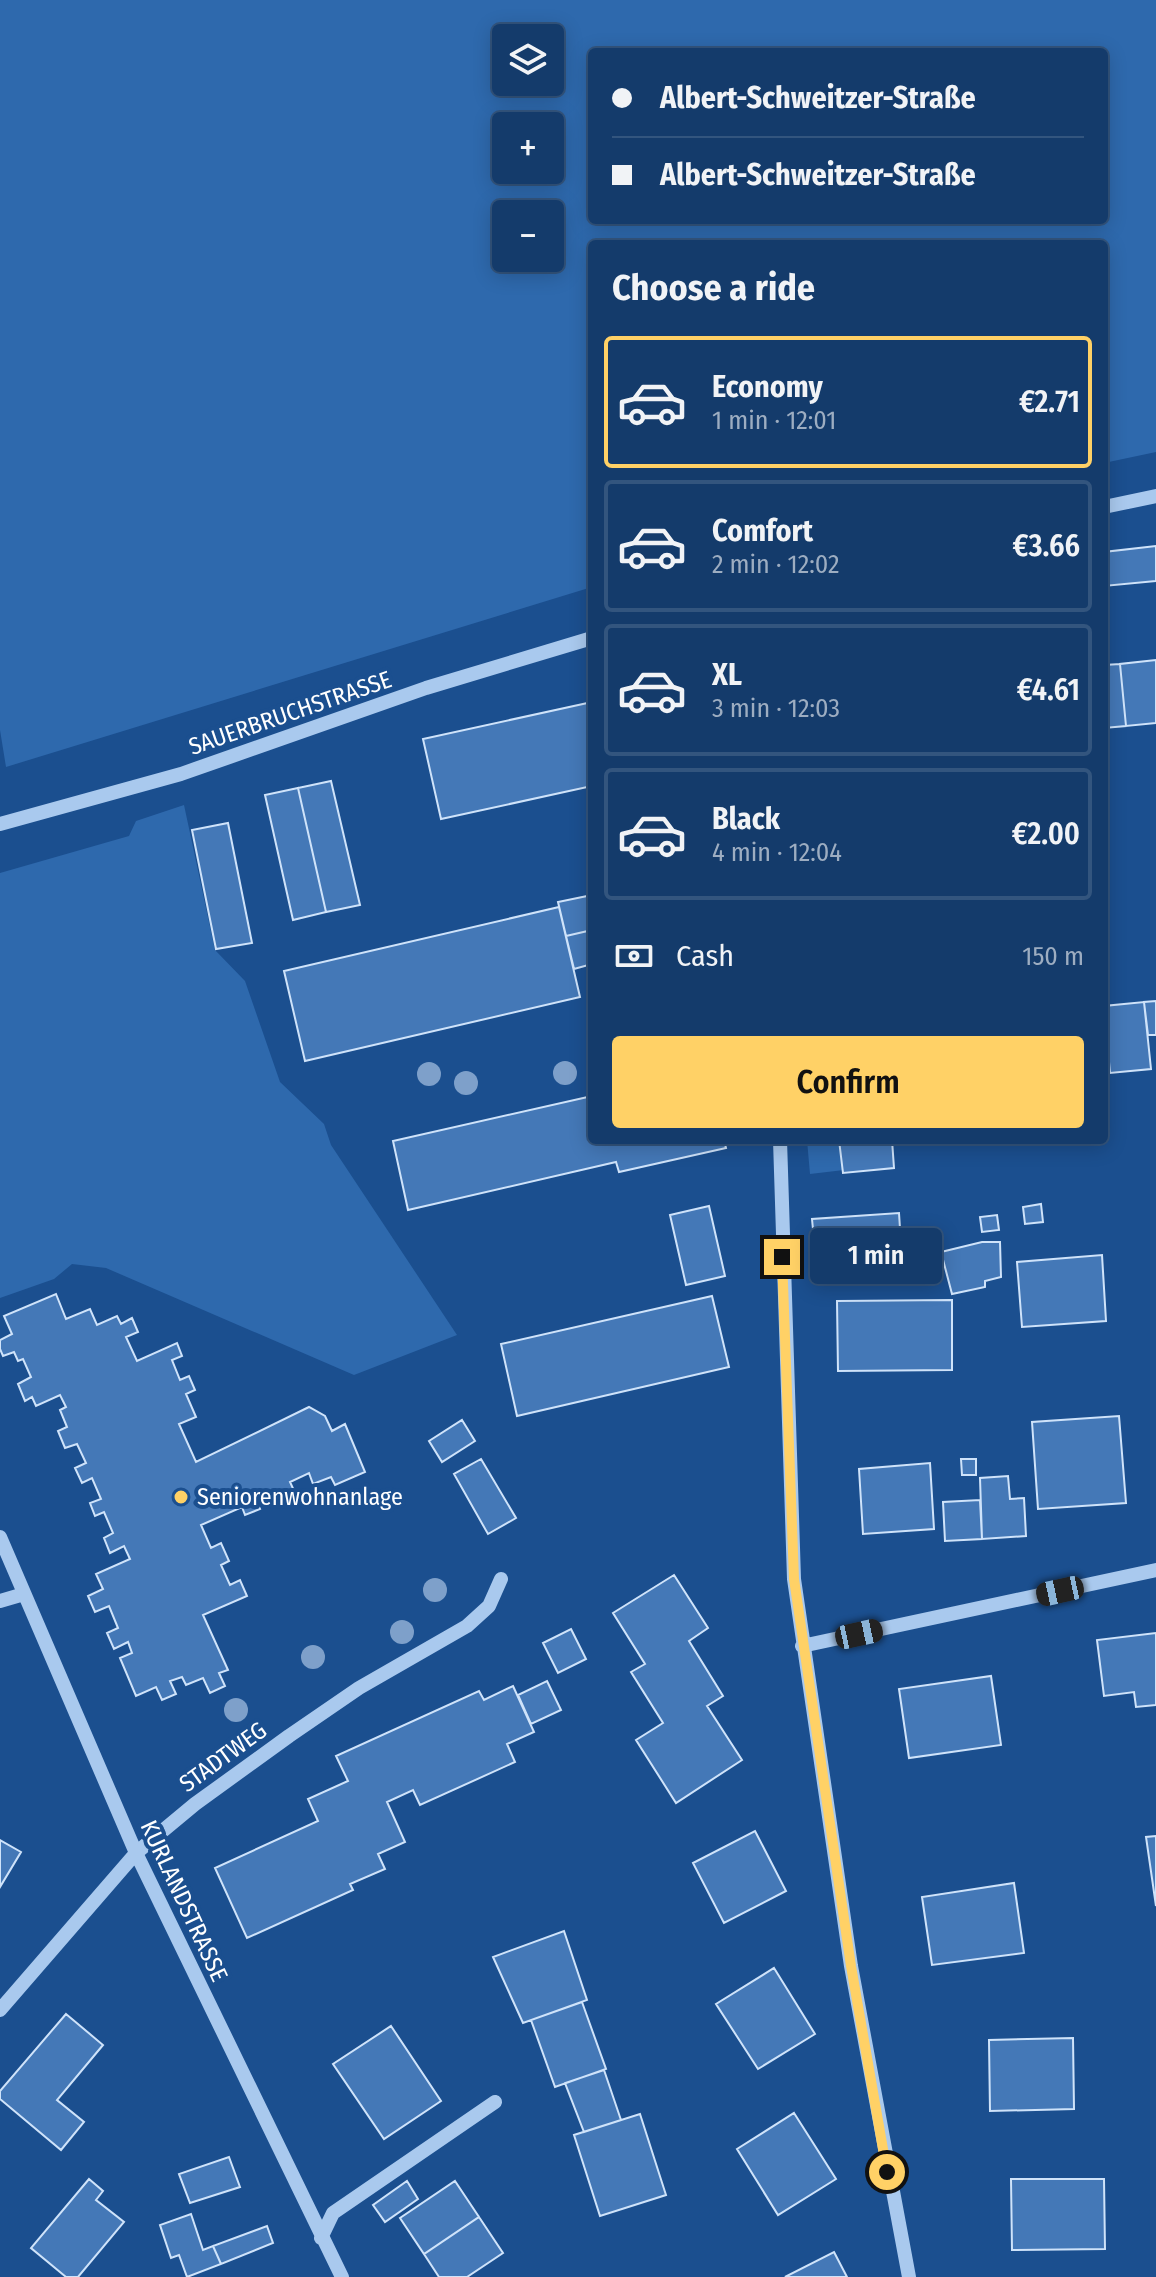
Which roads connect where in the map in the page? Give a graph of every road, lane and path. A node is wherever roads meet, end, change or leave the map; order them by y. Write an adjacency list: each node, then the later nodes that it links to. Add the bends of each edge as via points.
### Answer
1 (1156, 496): 2 (street)
2 (1108, 506)
3 (588, 639): 4 (street, SAUERBRUCHSTRASSE, via 426,688 181,774)
4 (0, 824)
5 (780, 1144): 11 (street, via 790,1521)
6 (0, 1537): 9 (street, KURLANDSTRASSE)
7 (1156, 1570): 11 (street)
8 (501, 1579): 12 (street, STADTWEG, via 489,1606 467,1626 359,1688 195,1804)
9 (24, 1594): 10 (street); 12 (street, KURLANDSTRASSE)
10 (0, 1601)
11 (802, 1646): 17 (street, via 851,1966)
12 (136, 1853): 13 (street, STADTWEG); 15 (street, KURLANDSTRASSE)
13 (0, 2010)
14 (495, 2102): 15 (street, via 333,2213)
15 (321, 2238): 16 (street, KURLANDSTRASSE)
16 (342, 2277)
17 (909, 2277)

